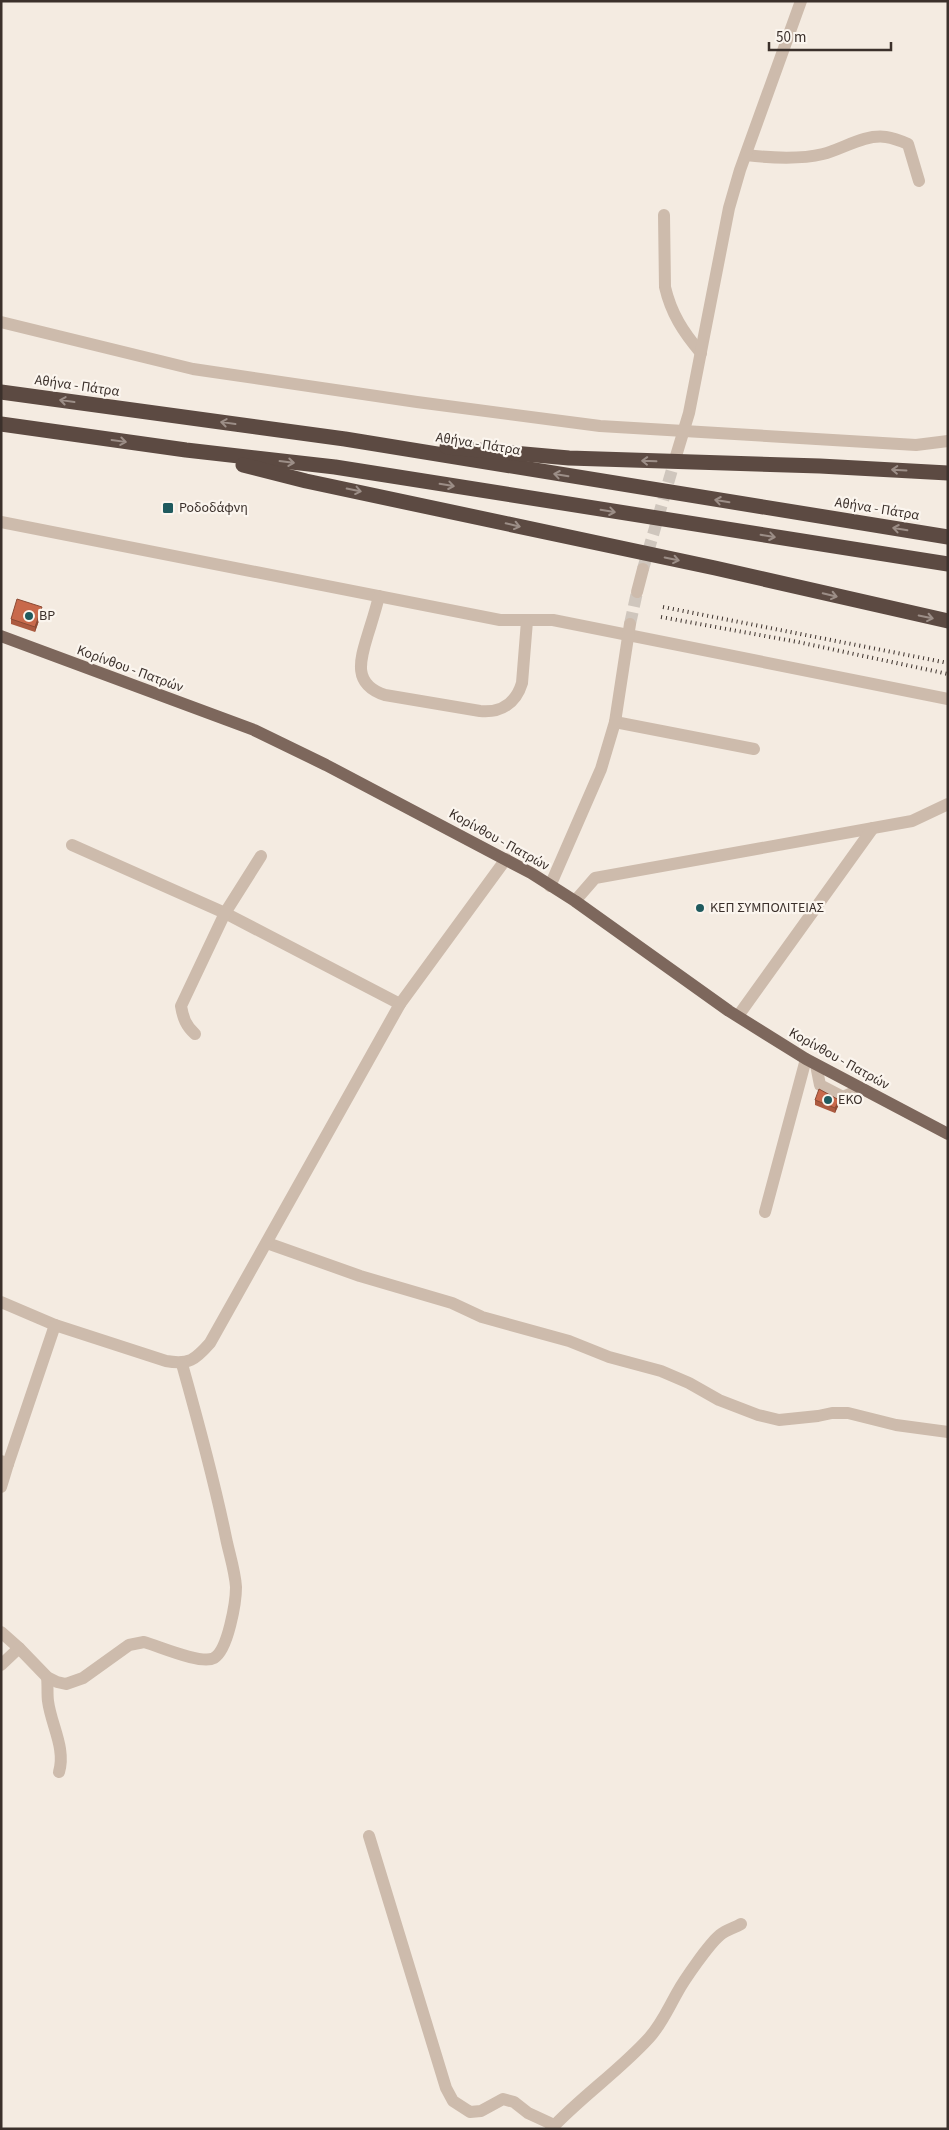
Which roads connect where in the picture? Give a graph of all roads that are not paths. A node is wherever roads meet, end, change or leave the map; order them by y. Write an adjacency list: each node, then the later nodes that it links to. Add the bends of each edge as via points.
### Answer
1 (801, 1): 2 (street)
2 (746, 155): 3 (street, via 803,157 885,137 908,144); 6 (street, via 725,227)
3 (919, 181)
4 (664, 215): 6 (street, via 665,287 682,331)
5 (1, 322): 9 (street, via 193,369 600,426)
6 (700, 353): 9 (street)
7 (1, 392): 10 (highway, Αθήνα - Πάτρα, one-way to 7)
8 (1, 424): 12 (highway, one-way to 12)
9 (683, 432): 11 (street, via 916,445); 13 (street)
10 (346, 439): 14 (highway, one-way to 10, via 569,458); 16 (highway, Αθήνα - Πάτρα, one-way to 10)
11 (948, 441)
12 (186, 450): 17 (highway, one-way to 17, via 335,467); 22 (highway, one-way to 22, via 306,481)
13 (676, 456)
14 (948, 473)
15 (1, 522): 20 (street)
16 (948, 537)
17 (948, 564)
18 (642, 569): 19 (street)
19 (637, 592)
20 (379, 596): 21 (street, via 500,620); 21 (street, via 362,656 366,683 386,695 480,711 499,710 520,692)
21 (527, 621): 23 (street, via 553,620)
22 (948, 621)
23 (629, 630): 25 (street); 26 (street)
24 (1, 636): 32 (main road, Κορίνθου - Πατρών, via 285,743)
25 (948, 699)
26 (615, 722): 27 (street); 33 (street, via 601,769)
27 (754, 749)
28 (948, 804): 29 (street, via 912,821)
29 (873, 828): 34 (street, via 594,878); 37 (street)
30 (72, 845): 35 (street)
31 (261, 856): 35 (street)
32 (506, 859): 33 (main road, Κορίνθου - Πατρών); 36 (street)
33 (550, 886): 34 (main road, Κορίνθου - Πατρών)
34 (575, 901): 37 (main road, Κορίνθου - Πατρών)
35 (225, 912): 36 (street); 38 (street, via 181,1006 187,1027)
36 (400, 1004): 42 (street)
37 (738, 1016): 39 (main road, Κορίνθου - Πατρών)
38 (195, 1034)
39 (811, 1062): 40 (main road, Κορίνθου - Πατρών); 41 (street)
40 (948, 1134)
41 (765, 1212)
42 (267, 1244): 45 (street, via 210,1343 196,1358); 46 (street, via 452,1303 490,1319 661,1371 758,1415 779,1420 848,1413 896,1425)
43 (1, 1302): 44 (street)
44 (55, 1325): 45 (street); 47 (street)
45 (182, 1364): 52 (street, via 236,1586 233,1611 221,1650 208,1660 144,1642 136,1643 76,1681 66,1684)
46 (948, 1432)
47 (5, 1462): 48 (street)
48 (1, 1487)
49 (1, 1632): 50 (street)
50 (19, 1648): 51 (street); 52 (street)
51 (1, 1666)
52 (48, 1677): 53 (street, via 48,1701 60,1748)
53 (59, 1772)
54 (369, 1836): 56 (street, via 446,2088 453,2101 470,2112 481,2111 503,2099 514,2102)
55 (740, 1924): 56 (street, via 721,1934 711,1945 650,2037 619,2069)
56 (552, 2127)

